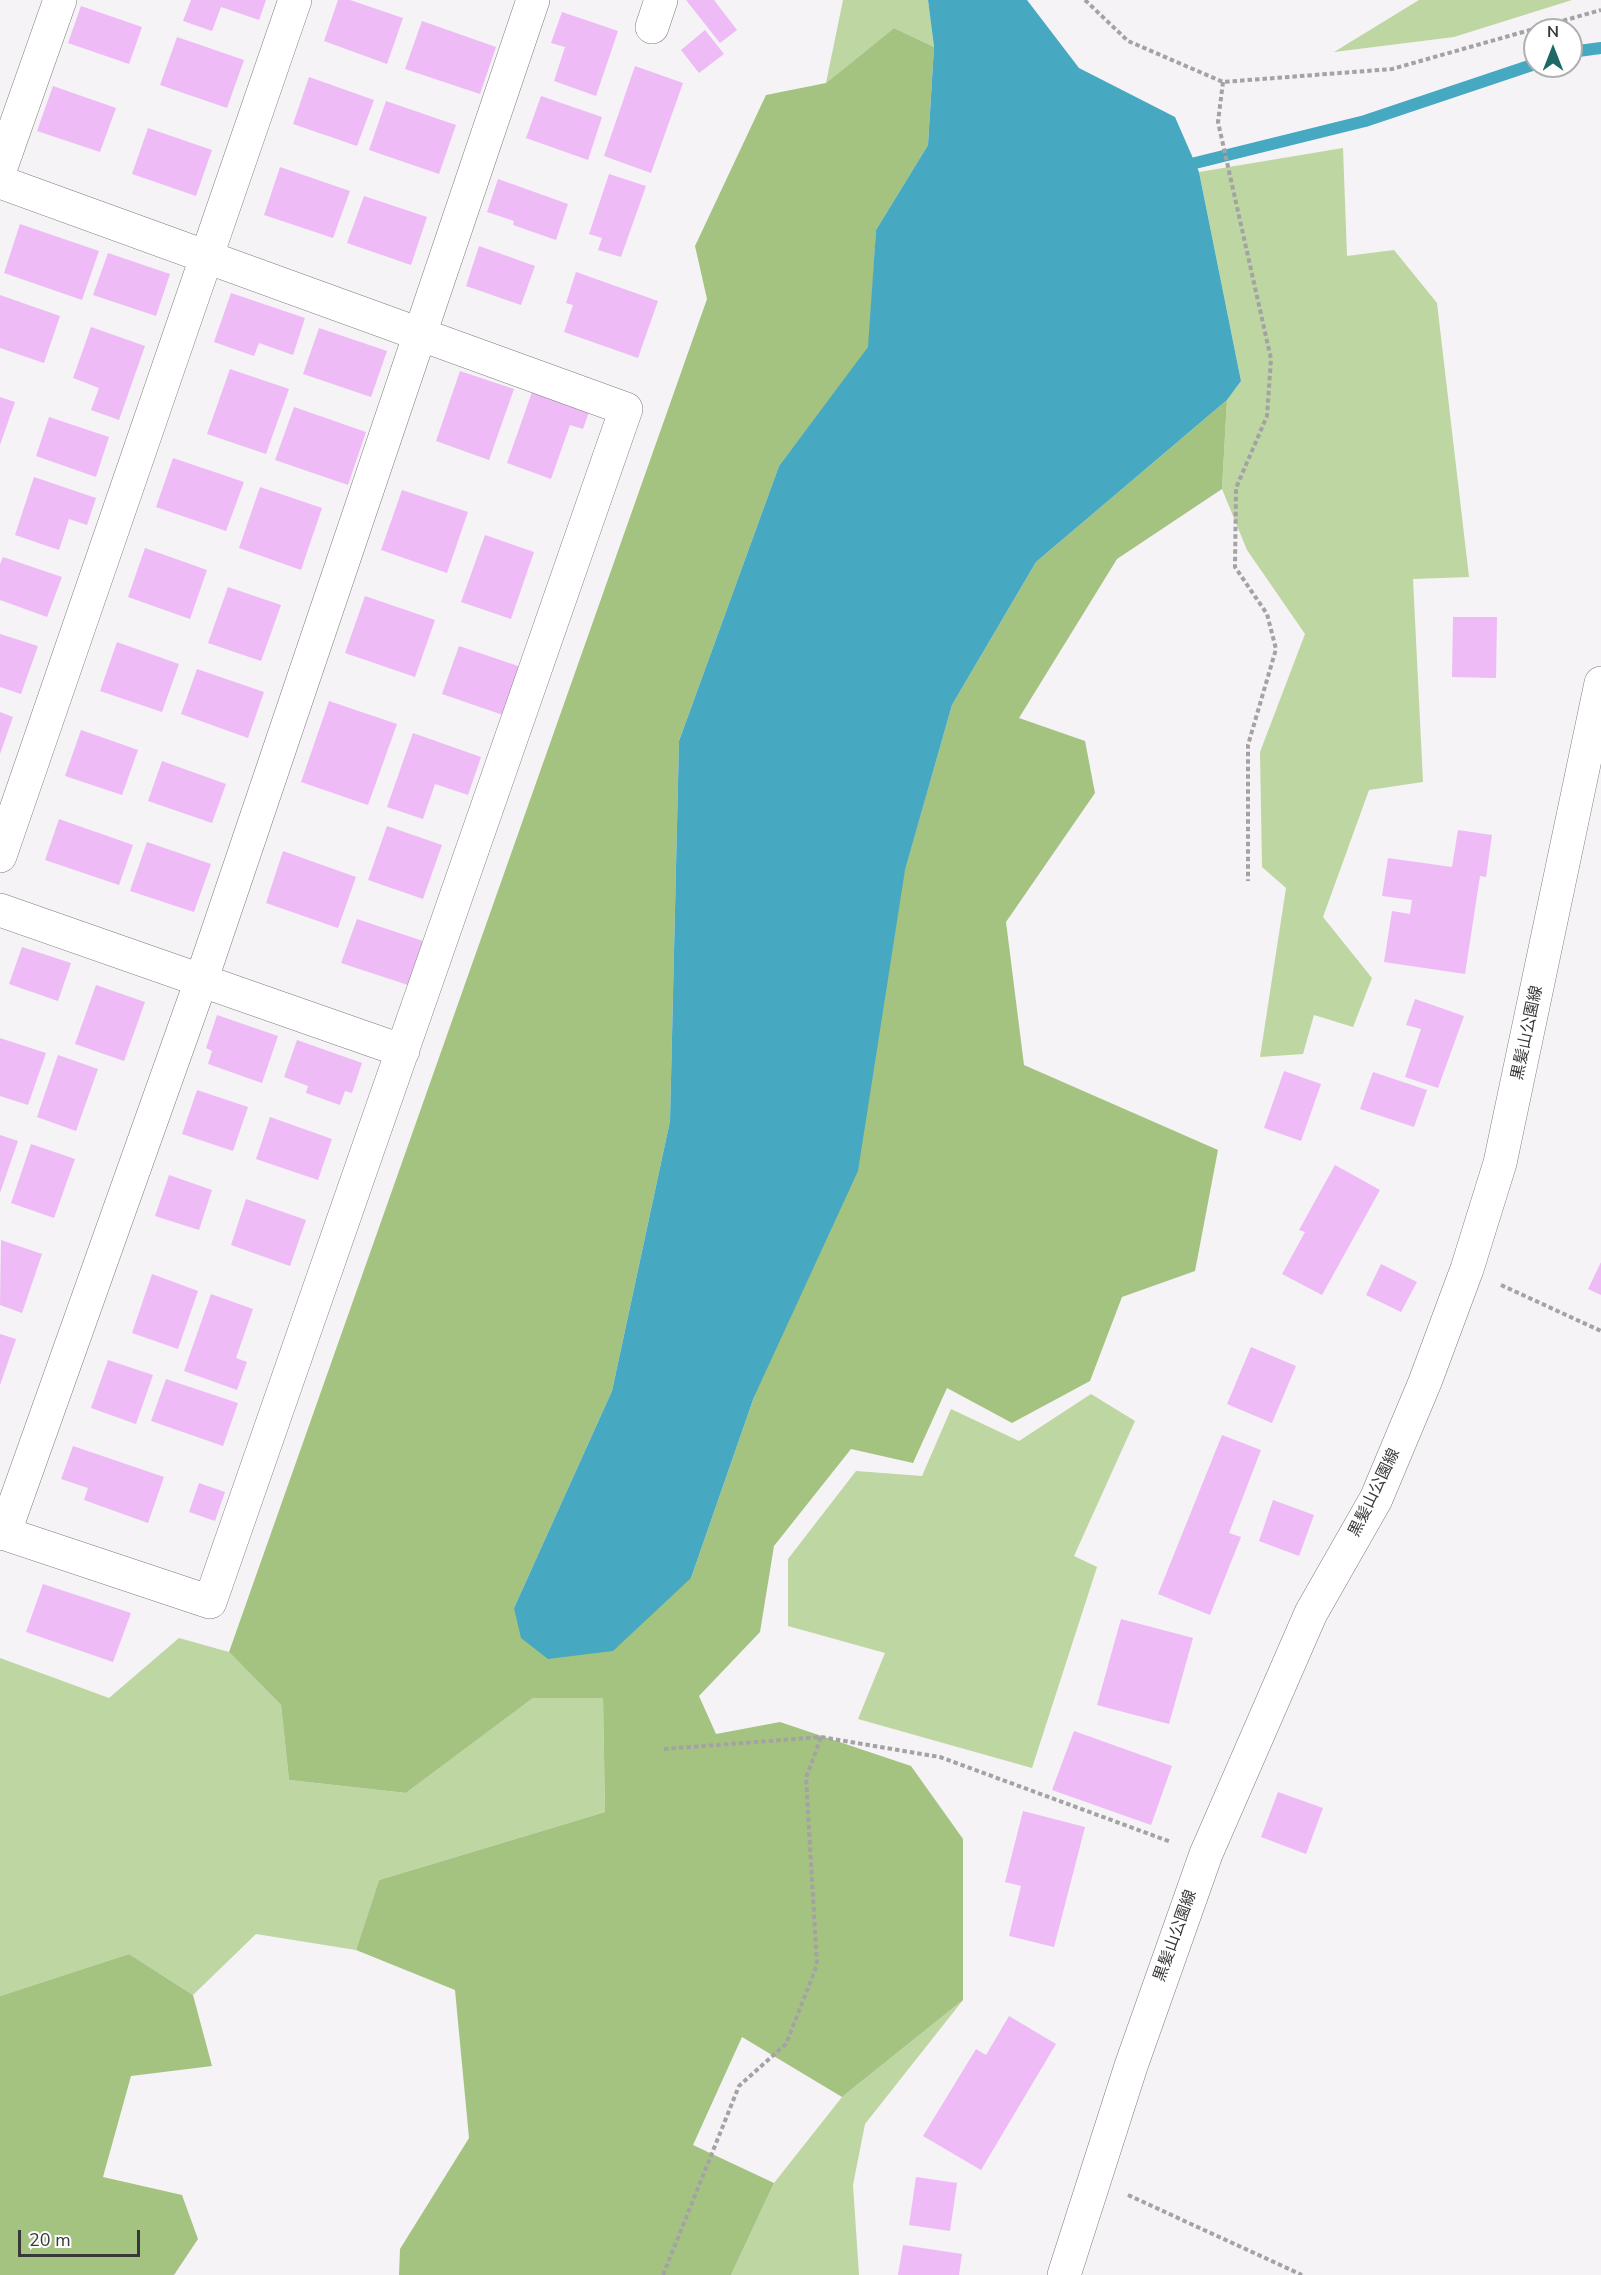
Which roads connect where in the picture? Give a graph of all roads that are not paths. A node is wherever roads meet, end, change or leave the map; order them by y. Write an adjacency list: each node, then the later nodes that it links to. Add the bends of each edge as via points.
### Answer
1 (60, 0): 4 (street)
2 (295, 0): 6 (street)
3 (533, 0): 7 (street)
4 (0, 170)
5 (0, 182): 6 (street)
6 (206, 259): 7 (street); 9 (street)
7 (420, 333): 11 (street); 12 (street, via 626,409)
8 (1601, 683): 14 (street, 黒髪山公園線, via 1500,1163 1467,1269 1376,1499 1311,1613 1206,1854 1131,2066)
9 (0, 856)
10 (0, 910): 11 (street)
11 (201, 981): 12 (street); 13 (street)
12 (403, 1051): 13 (street, via 210,1602)
13 (2, 1533)
14 (1064, 2275)

